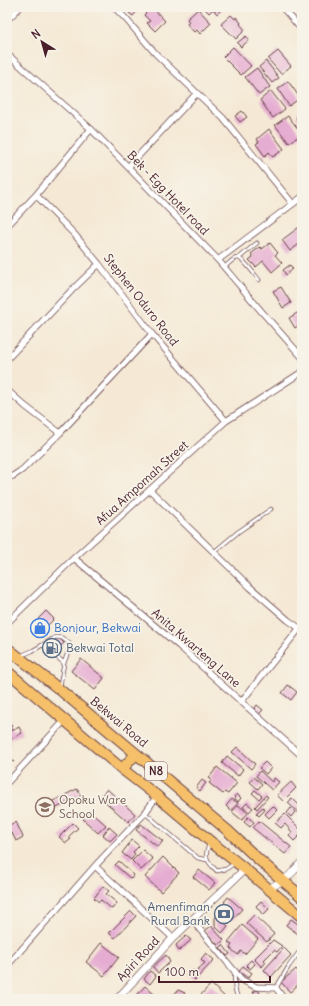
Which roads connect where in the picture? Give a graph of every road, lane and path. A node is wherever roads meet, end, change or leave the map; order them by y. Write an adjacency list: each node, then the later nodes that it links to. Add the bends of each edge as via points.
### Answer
1 (20, 7): 4 (street)
2 (114, 7): 7 (street, via 156,54)
3 (282, 7): 5 (street)
4 (7, 20)
5 (302, 30)
6 (7, 54): 8 (street, Bek - Egg Hotel road)
7 (197, 93): 9 (street); 12 (street, via 223,118)
8 (91, 129): 9 (street, Bek - Egg Hotel road); 10 (street)
9 (128, 167): 16 (street, Bek - Egg Hotel road)
10 (36, 196): 13 (street); 17 (street, Stephen Oduro Road, via 75,235)
11 (302, 197): 12 (street)
12 (293, 204): 16 (street)
13 (7, 226)
14 (257, 243): 15 (lane)
15 (239, 258): 18 (lane); 19 (lane)
16 (218, 260): 18 (street, Bek - Egg Hotel road)
17 (99, 264): 20 (street, Stephen Oduro Road); 22 (street)
18 (224, 268): 21 (street, Bek - Egg Hotel road)
19 (259, 280)
20 (152, 334): 25 (street, Stephen Oduro Road); 26 (street)
21 (302, 357)
22 (7, 359)
23 (302, 372): 25 (street, Afua Ampomah Street)
24 (7, 390): 26 (street)
25 (226, 421): 28 (street, Afua Ampomah Street)
26 (60, 433): 27 (street, via 22,470)
27 (7, 477)
28 (150, 490): 30 (street); 31 (street, Afua Ampomah Street)
29 (271, 509): 30 (lane)
30 (214, 552): 33 (street, via 250,587)
31 (74, 558): 32 (street, Afua Ampomah Street); 40 (street, Anita Kwarteng Lane)
32 (7, 623)
33 (300, 629): 40 (street)
34 (43, 645): 36 (lane); 37 (lane); 37 (lane, via 58,636 68,642 70,647)
35 (7, 648): 36 (highway, Bekwai Road / N8)
36 (18, 657): 39 (highway, Bekwai Road / N8)
37 (64, 663): 39 (lane)
38 (7, 671): 41 (highway, N8)
39 (59, 689): 42 (highway, Bekwai Road / N8)
40 (241, 702): 44 (street, Anita Kwarteng Lane)
41 (65, 720): 45 (street); 46 (highway, N8)
42 (136, 754): 46 (highway); 56 (highway, Bekwai Road / N8)
43 (7, 756): 45 (path)
44 (302, 756)
45 (20, 768): 47 (street)
46 (122, 769): 48 (highway, N8)
47 (7, 783)
48 (157, 796): 49 (street); 50 (highway, N8)
49 (145, 813): 51 (lane, via 198,858); 54 (street)
50 (211, 842): 51 (lane, via 207,848); 52 (highway, N8)
51 (208, 860): 52 (lane, via 216,871 226,869)
52 (236, 862): 55 (highway, N8)
53 (302, 862): 56 (street)
54 (95, 866): 61 (street); 63 (street)
55 (245, 869): 57 (highway, N8); 60 (street, Apiri Road)
56 (283, 880): 57 (street); 58 (highway, Bekwai Road / N8)
57 (269, 889): 59 (highway, N8)
58 (302, 897)
59 (302, 917)
60 (192, 920): 61 (street, Apiri Road); 64 (street)
61 (173, 938): 66 (street, Apiri Road)
62 (302, 948): 65 (lane)
63 (7, 966)
64 (234, 971): 65 (street, via 242,980 256,987); 67 (lane)
65 (276, 988): 68 (street)
66 (117, 999)
67 (238, 999)
68 (284, 999)

